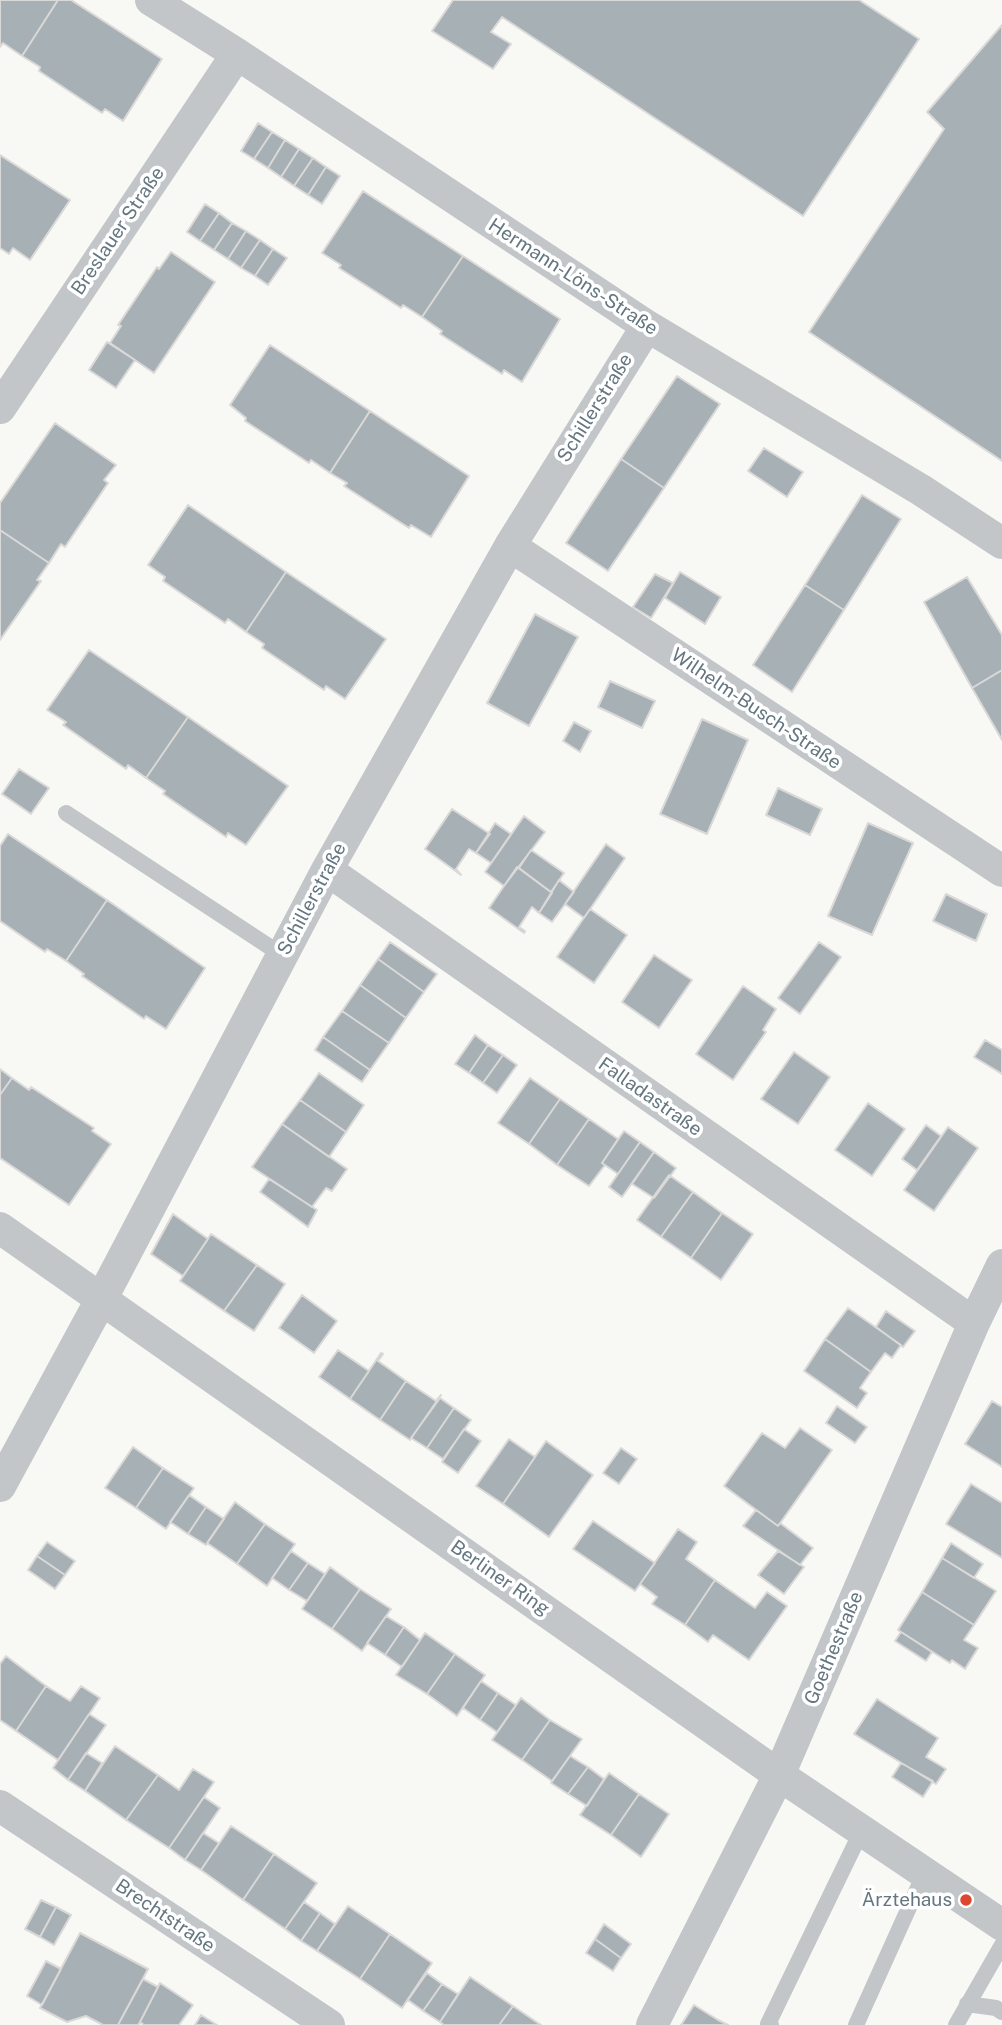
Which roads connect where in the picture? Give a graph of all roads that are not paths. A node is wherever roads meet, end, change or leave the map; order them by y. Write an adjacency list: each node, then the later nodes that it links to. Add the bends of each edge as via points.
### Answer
1 (151, 0): 2 (street, Hermann-Löns-Straße)
2 (237, 54): 3 (street, Hermann-Löns-Straße); 4 (street, Breslauer Straße)
3 (647, 326): 5 (street, Hermann-Löns-Straße); 6 (street, Schillerstraße)
4 (0, 408)
5 (1002, 543)
6 (510, 546): 8 (street, Schillerstraße); 9 (street, Wilhelm-Busch-Straße)
7 (66, 813): 10 (lane)
8 (327, 870): 10 (street, Schillerstraße); 14 (street, Falladastraße)
9 (1002, 871)
10 (282, 955): 13 (street, Schillerstraße)
11 (0, 1228): 13 (street, Berliner Ring)
12 (1002, 1265): 14 (street, Goethestraße)
13 (102, 1298): 15 (street, Schillerstraße); 16 (street, Berliner Ring)
14 (974, 1323): 16 (street, Goethestraße)
15 (0, 1486)
16 (779, 1775): 18 (street, Berliner Ring); 25 (street, Goethestraße)
17 (0, 1806): 24 (street, Brechtstraße)
18 (862, 1830): 19 (street, Berliner Ring); 26 (lane)
19 (925, 1872): 20 (street, Berliner Ring); 27 (lane)
20 (1002, 1925)
21 (1002, 1945): 22 (lane)
22 (967, 2004): 23 (lane); 28 (lane)
23 (1002, 2012)
24 (329, 2025)
25 (652, 2025)
26 (771, 2025)
27 (856, 2025)
28 (956, 2025)

